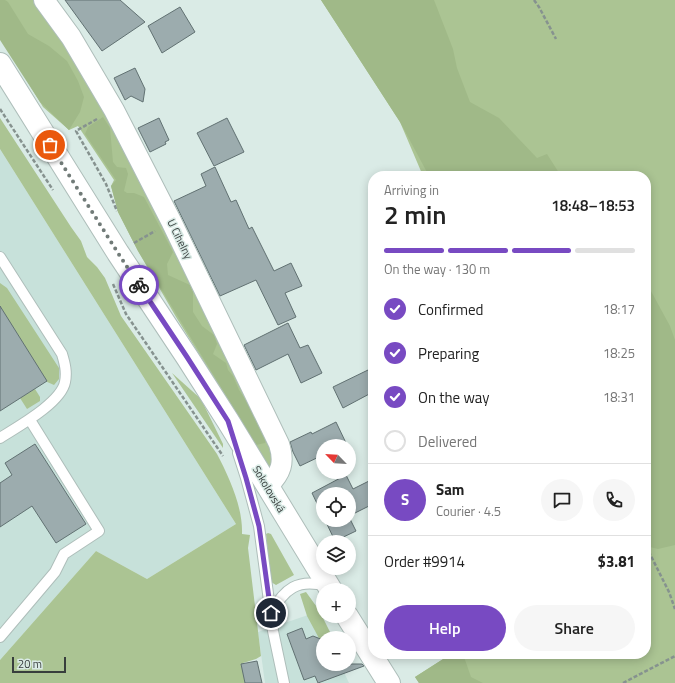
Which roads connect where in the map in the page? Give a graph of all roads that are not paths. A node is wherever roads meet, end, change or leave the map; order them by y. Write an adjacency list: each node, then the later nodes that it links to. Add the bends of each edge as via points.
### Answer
1 (44, 0): 7 (street, U Cihelny, via 71,37 114,110 279,444 281,467 276,478)
2 (0, 64): 5 (main road, Sokolovská, via 118,253)
3 (0, 257): 4 (lane, via 62,354 66,366 66,382 62,391)
4 (30, 420): 6 (lane); 12 (lane, via 99,531 64,554 55,572)
5 (228, 421): 7 (main road, Sokolovská); 10 (lane, via 259,526)
6 (0, 438)
7 (268, 486): 9 (main road, Sokolovská)
8 (316, 583): 10 (lane, via 305,583 289,589)
9 (327, 583)
10 (271, 613): 15 (lane)
11 (351, 623): 13 (main road)
12 (0, 637)
13 (368, 649)
14 (375, 659): 16 (main road)
15 (284, 683)
16 (390, 683)

